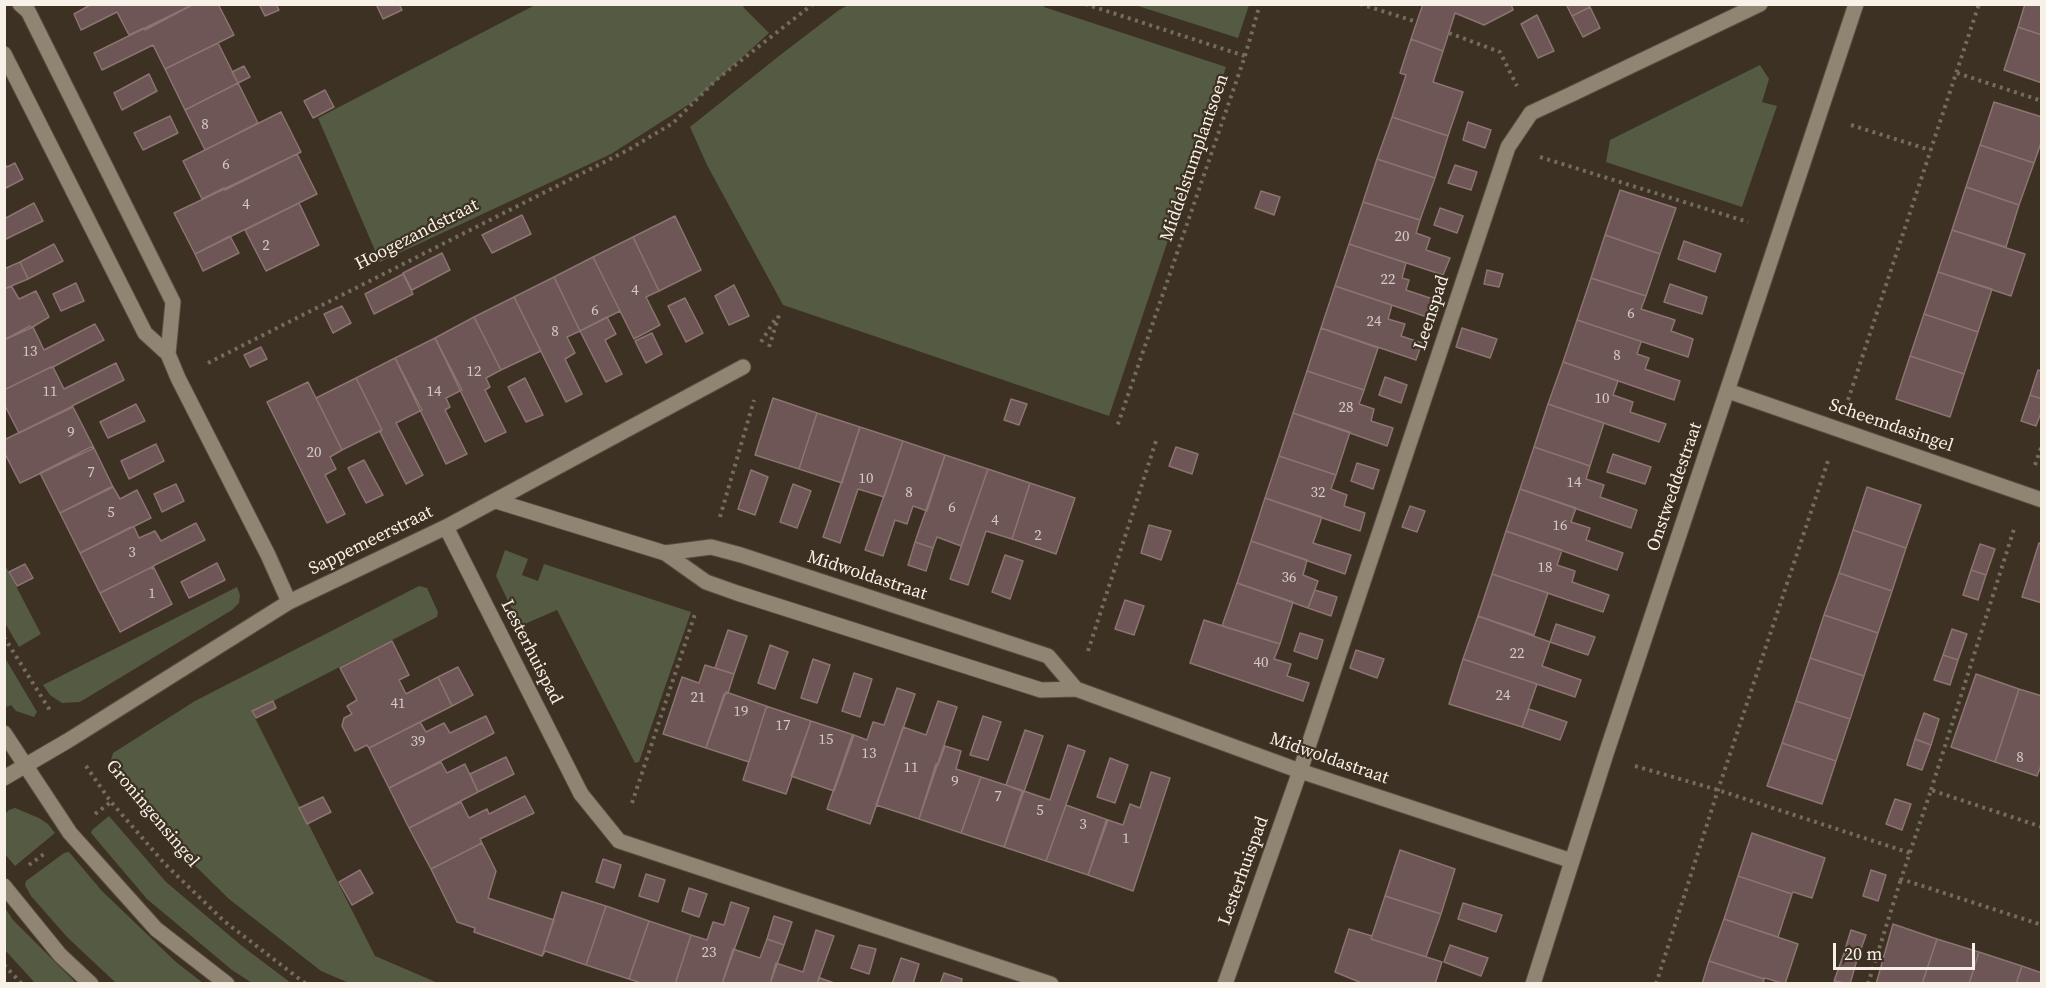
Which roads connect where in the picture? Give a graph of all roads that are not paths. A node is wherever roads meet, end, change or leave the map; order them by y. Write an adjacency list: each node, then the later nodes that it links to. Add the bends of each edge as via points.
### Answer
1 (20, 4): 5 (street, via 28,11 172,302)
2 (1760, 4): 16 (street, Leenspad, via 1531,113 1508,147)
3 (1856, 4): 7 (street, Onstweddestraat)
4 (4, 54): 5 (street, via 146,333)
5 (168, 354): 12 (street)
6 (743, 367): 9 (street, Sappemeerstraat)
7 (1728, 391): 8 (street, Scheemdasingel); 18 (street, Onstweddestraat)
8 (2042, 500)
9 (496, 501): 10 (street, Sappemeerstraat); 11 (street, Midwoldastraat)
10 (446, 526): 12 (street, Sappemeerstraat); 22 (street, Lesterhuispad, via 581,794 619,841)
11 (666, 553): 13 (street, Midwoldastraat, via 706,582 736,593 1041,690); 13 (street, Midwoldastraat, via 711,547 731,552 1048,656)
12 (289, 602): 15 (street, Sappemeerstraat)
13 (1076, 689): 16 (street, Midwoldastraat)
14 (4, 733): 15 (street)
15 (24, 766): 17 (street, Sappemeerstraat); 21 (street, via 70,833 156,929)
16 (1300, 771): 18 (street, Midwoldastraat); 23 (street, Lesterhuispad)
17 (4, 778)
18 (1572, 861): 24 (street, Onstweddestraat)
19 (4, 885): 20 (street, via 60,955)
20 (91, 984)
21 (227, 984)
22 (1051, 984)
23 (1224, 984)
24 (1533, 984)

